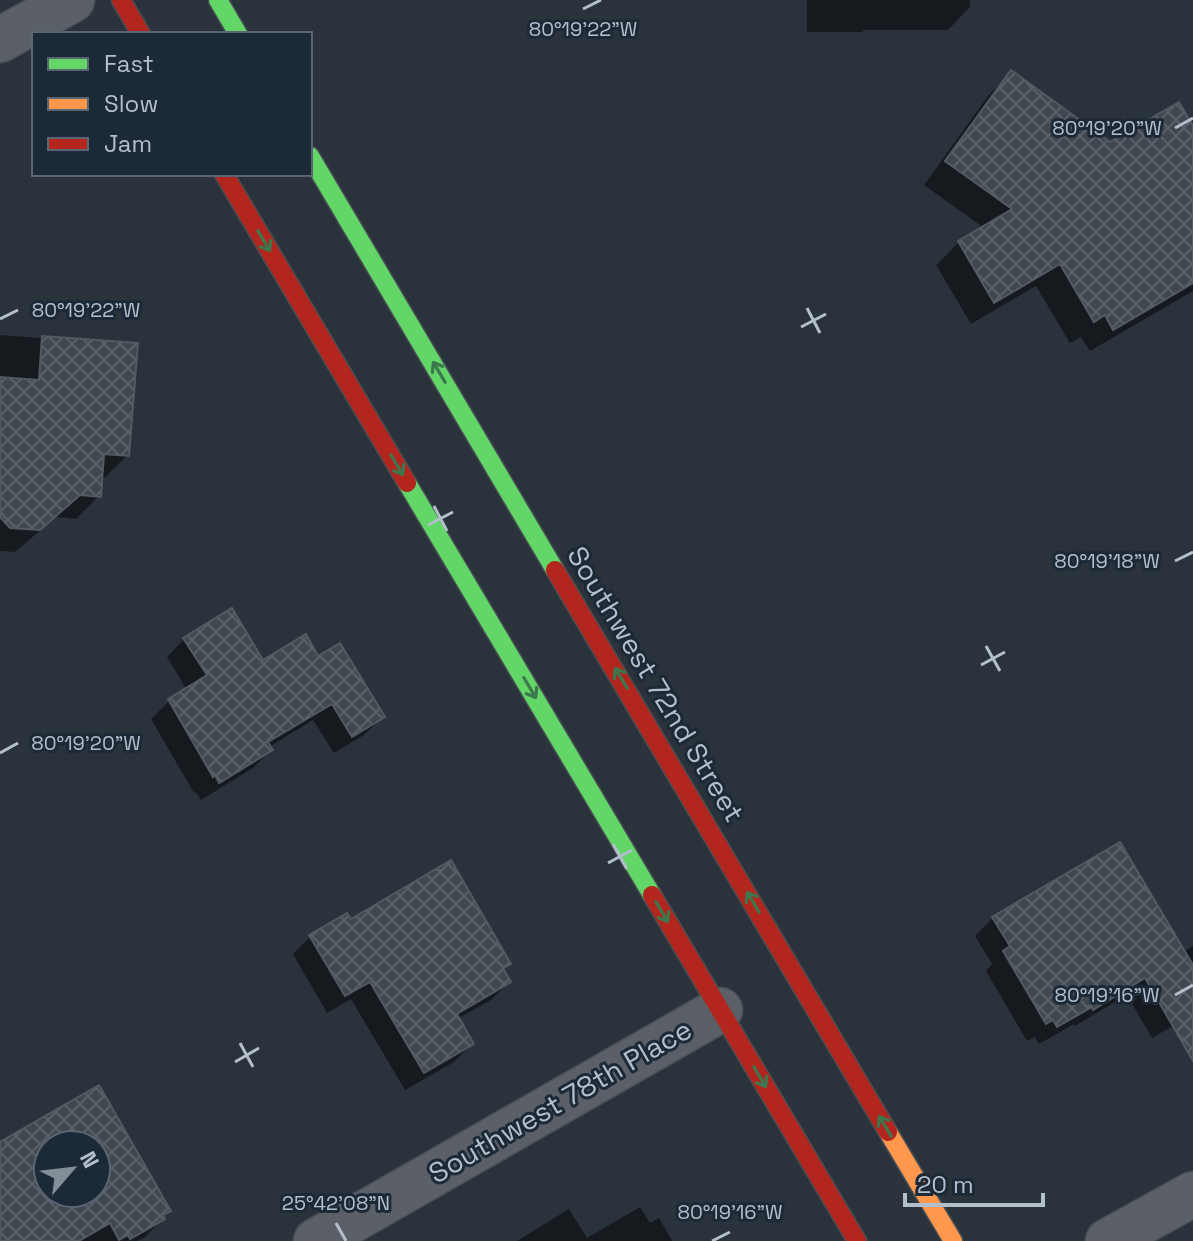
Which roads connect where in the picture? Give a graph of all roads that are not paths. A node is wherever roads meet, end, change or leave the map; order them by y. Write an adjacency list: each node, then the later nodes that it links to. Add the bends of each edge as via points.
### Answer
1 (72, 0): 6 (street)
2 (121, 0): 4 (main road)
3 (218, 0): 5 (main road)
4 (140, 32)
5 (237, 32)
6 (0, 40)
7 (312, 159): 13 (main road, Southwest 72nd Street, one-way to 7)
8 (225, 176): 9 (main road, one-way to 9)
9 (720, 1010): 11 (street, Southwest 78th Place); 12 (main road, one-way to 12)
10 (1193, 1194): 14 (street)
11 (316, 1241)
12 (857, 1241)
13 (953, 1241)
14 (1108, 1241)

